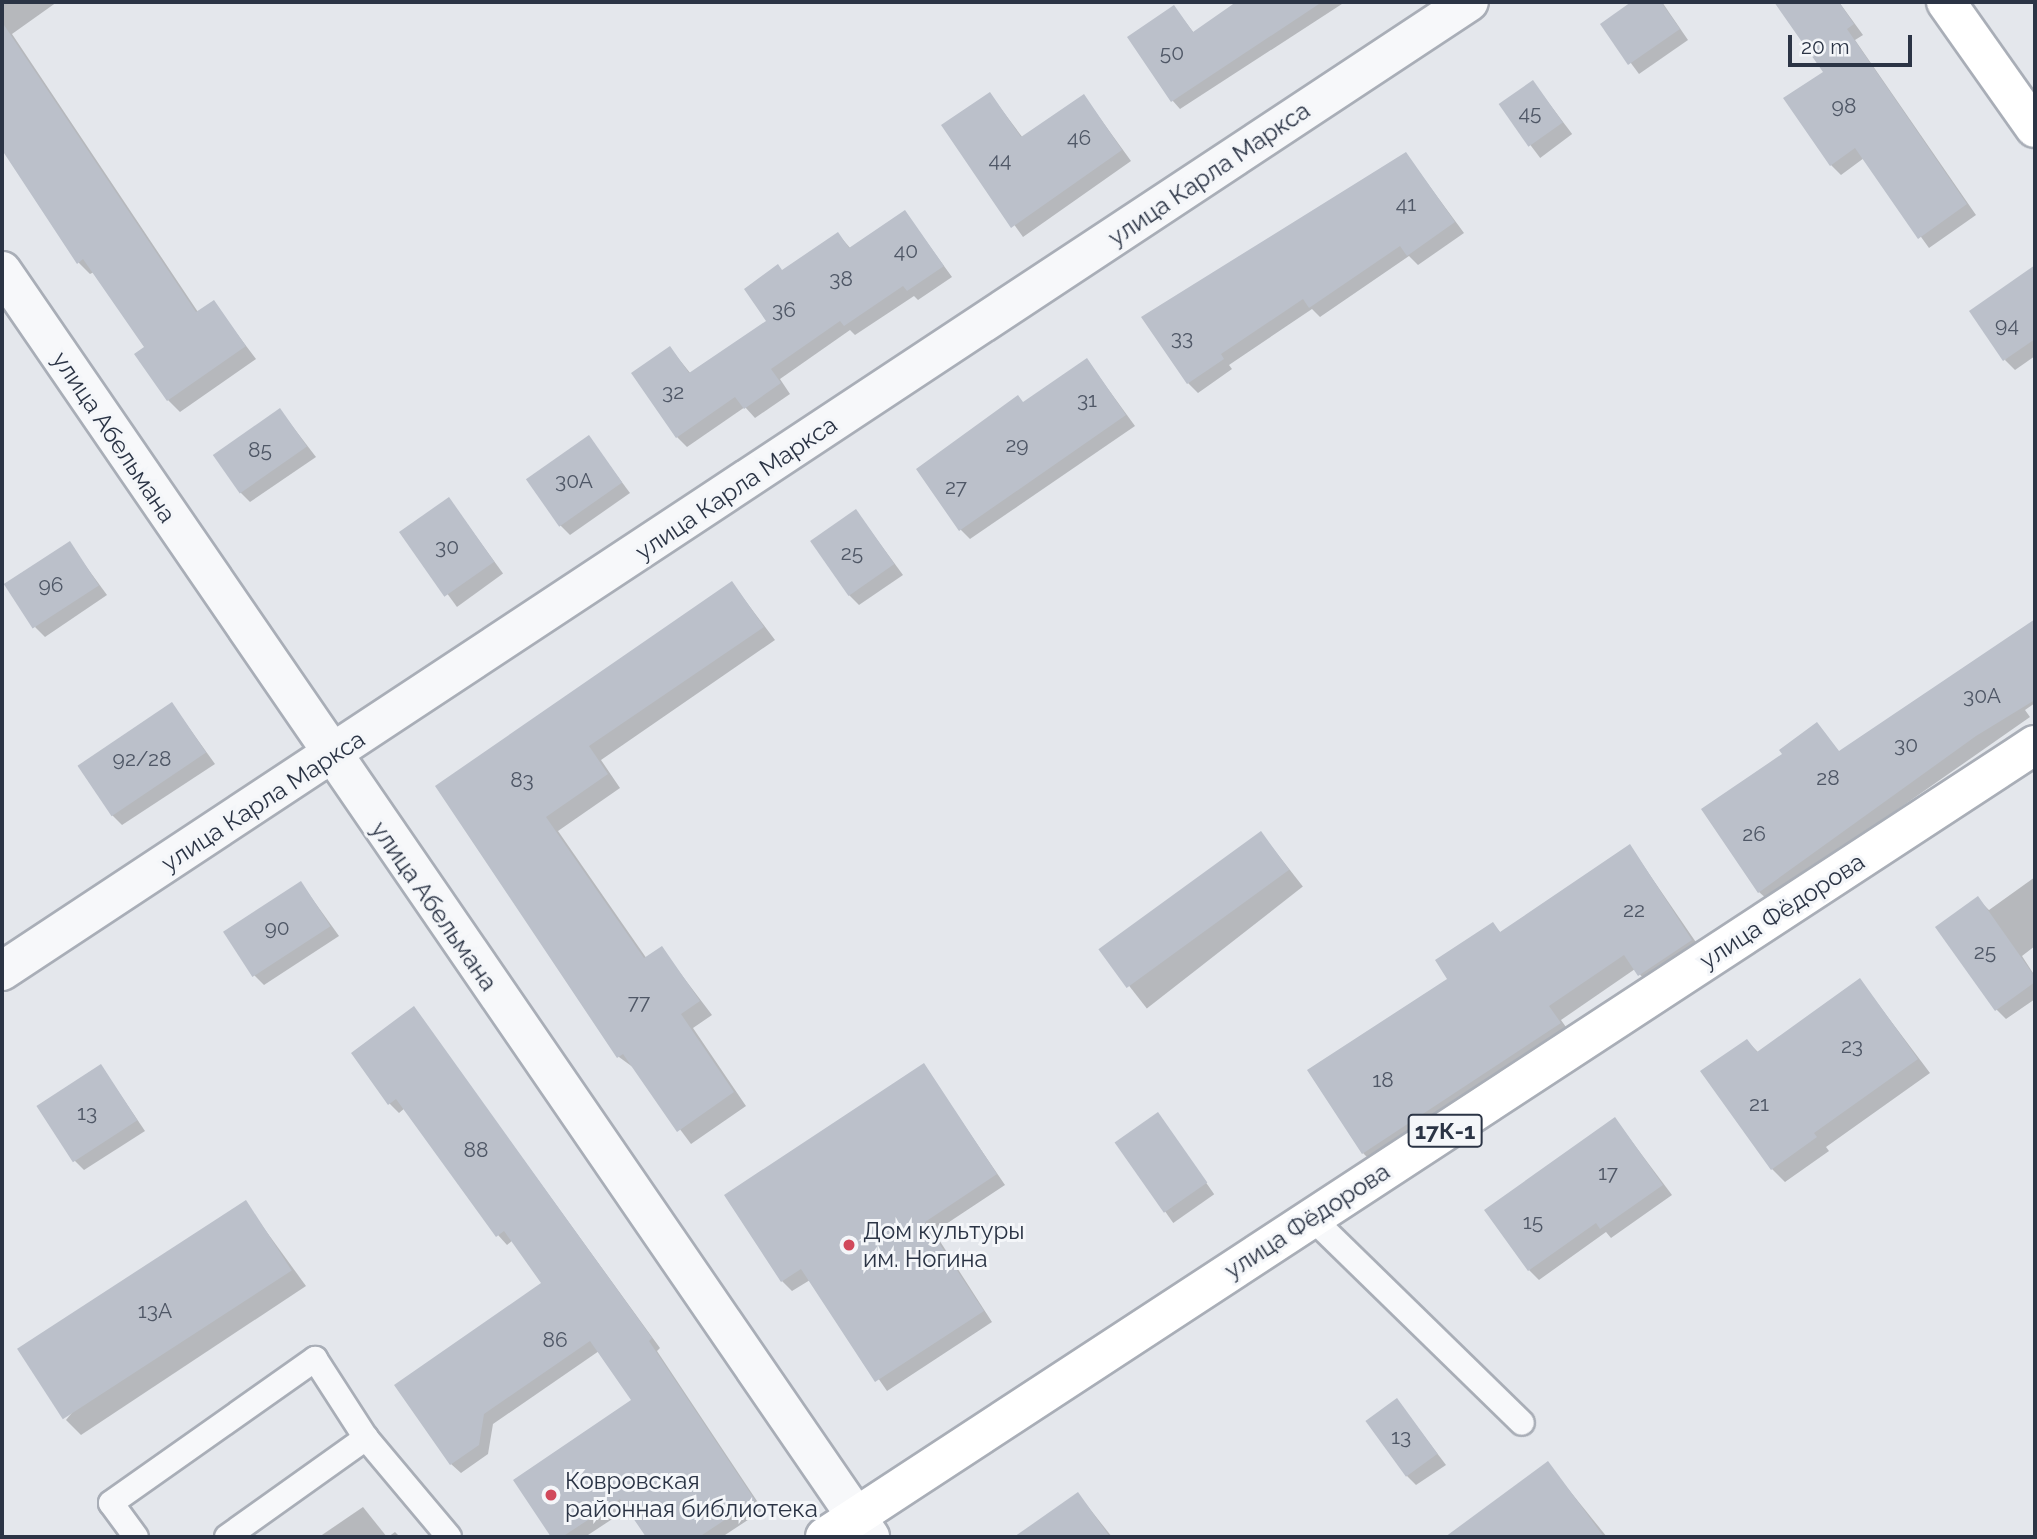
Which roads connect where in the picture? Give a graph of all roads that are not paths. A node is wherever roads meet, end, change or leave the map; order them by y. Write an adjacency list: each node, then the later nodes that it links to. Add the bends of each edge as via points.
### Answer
1 (1469, 2): 6 (street, улица Карла Маркса)
2 (1945, 2): 3 (main road)
3 (2035, 128)
4 (2, 271): 6 (street, улица Абельмана)
5 (2035, 745): 8 (main road, улица Фёдорова / 17К-1)
6 (331, 757): 7 (street, улица Карла Маркса); 11 (street, улица Абельмана)
7 (2, 971)
8 (1312, 1218): 9 (lane); 11 (main road, улица Фёдорова / 17К-1)
9 (1522, 1423)
10 (366, 1438): 12 (lane, via 315,1359 111,1503); 13 (lane); 14 (lane)
11 (850, 1530)
12 (136, 1537)
13 (226, 1537)
14 (449, 1537)

